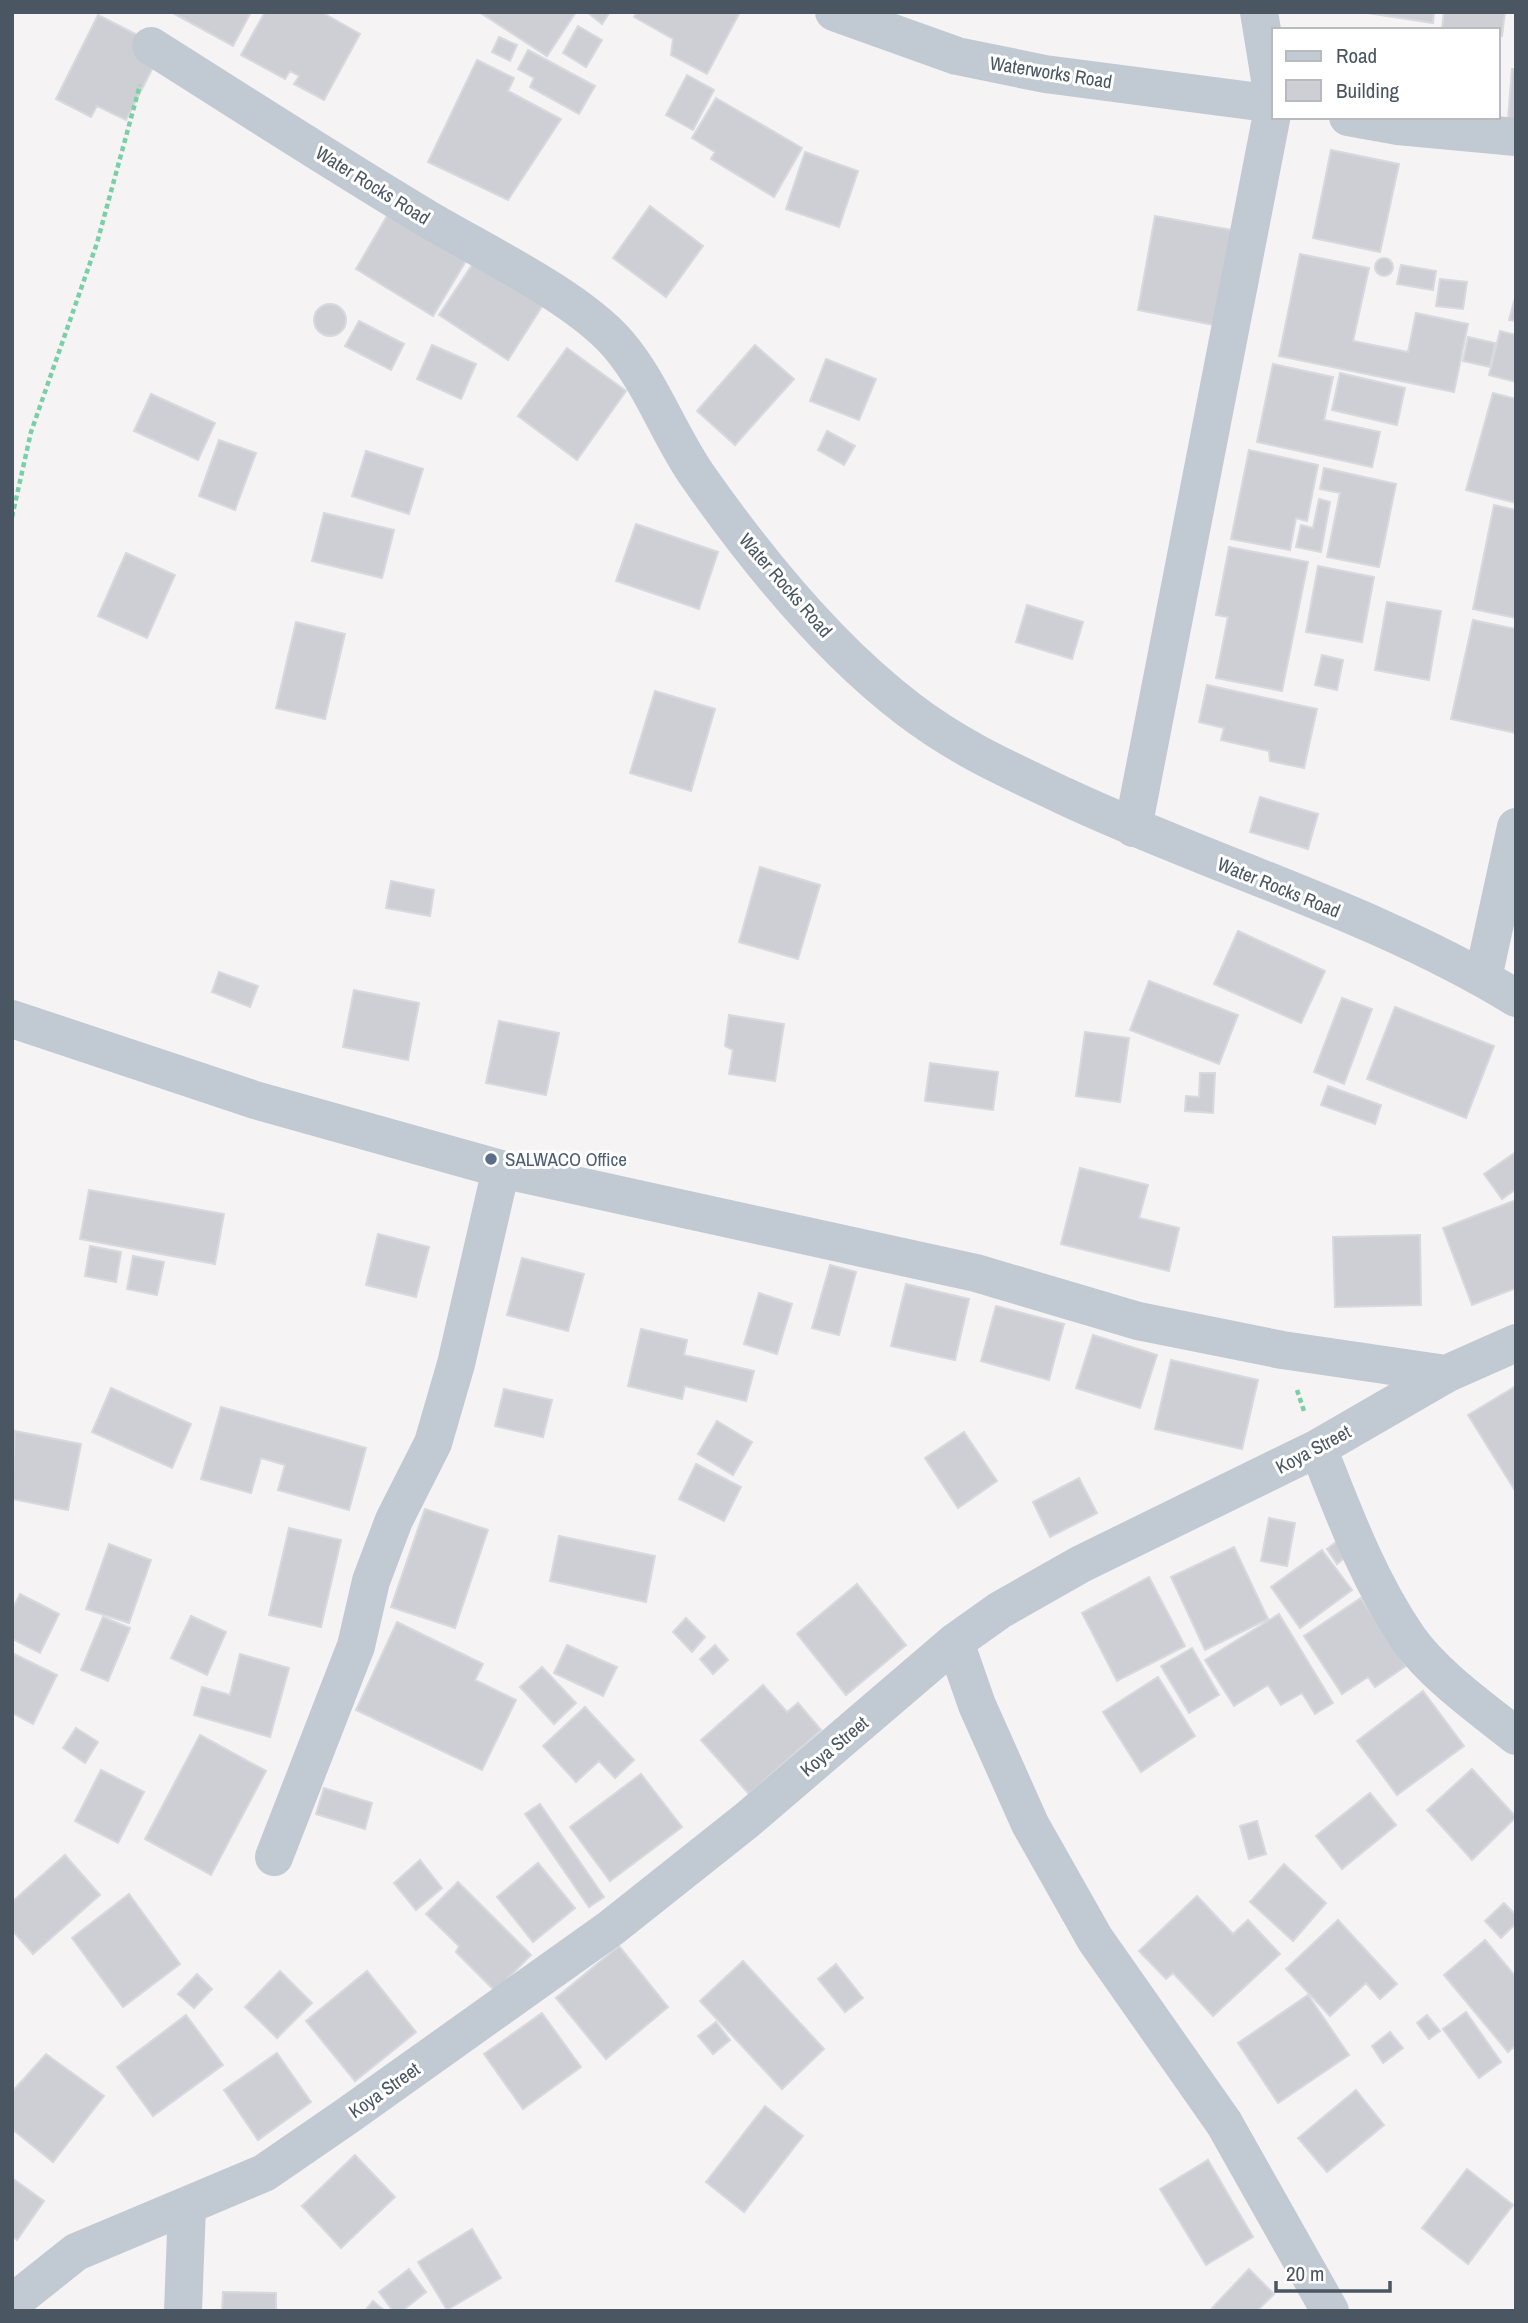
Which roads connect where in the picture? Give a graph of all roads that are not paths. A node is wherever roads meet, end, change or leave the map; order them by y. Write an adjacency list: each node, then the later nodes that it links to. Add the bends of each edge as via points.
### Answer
1 (834, 12): 5 (street, Waterworks Road, via 957,56 1045,74)
2 (1259, 12): 4 (street)
3 (151, 47): 10 (street, Water Rocks Road, via 585,312 643,377 695,473 765,565 859,668 964,749)
4 (1272, 92)
5 (1272, 104)
6 (1272, 114): 10 (street)
7 (1359, 119): 8 (street)
8 (1516, 137)
9 (1516, 827): 11 (street)
10 (1133, 828): 11 (street, Water Rocks Road, via 1363,921)
11 (1483, 978): 12 (street, Water Rocks Road)
12 (1516, 998)
13 (12, 1019): 14 (street, via 255,1100)
14 (501, 1169): 16 (street, via 976,1273 1138,1321 1282,1350); 20 (street, via 433,1443 375,1569 356,1646)
15 (1516, 1343): 16 (street, Koya Street)
16 (1446, 1374): 17 (street, Koya Street)
17 (1318, 1448): 18 (street, Koya Street, via 1081,1564 1000,1610); 19 (street, via 1361,1558 1409,1640 1462,1693)
18 (956, 1642): 21 (street, Koya Street, via 747,1820 611,1928 264,2173); 24 (street, via 977,1705 1030,1824 1095,1939 1224,2123)
19 (1516, 1736)
20 (274, 1857)
21 (187, 2206): 22 (street, Koya Street, via 76,2252); 23 (street)
22 (12, 2303)
23 (183, 2311)
24 (1330, 2311)

